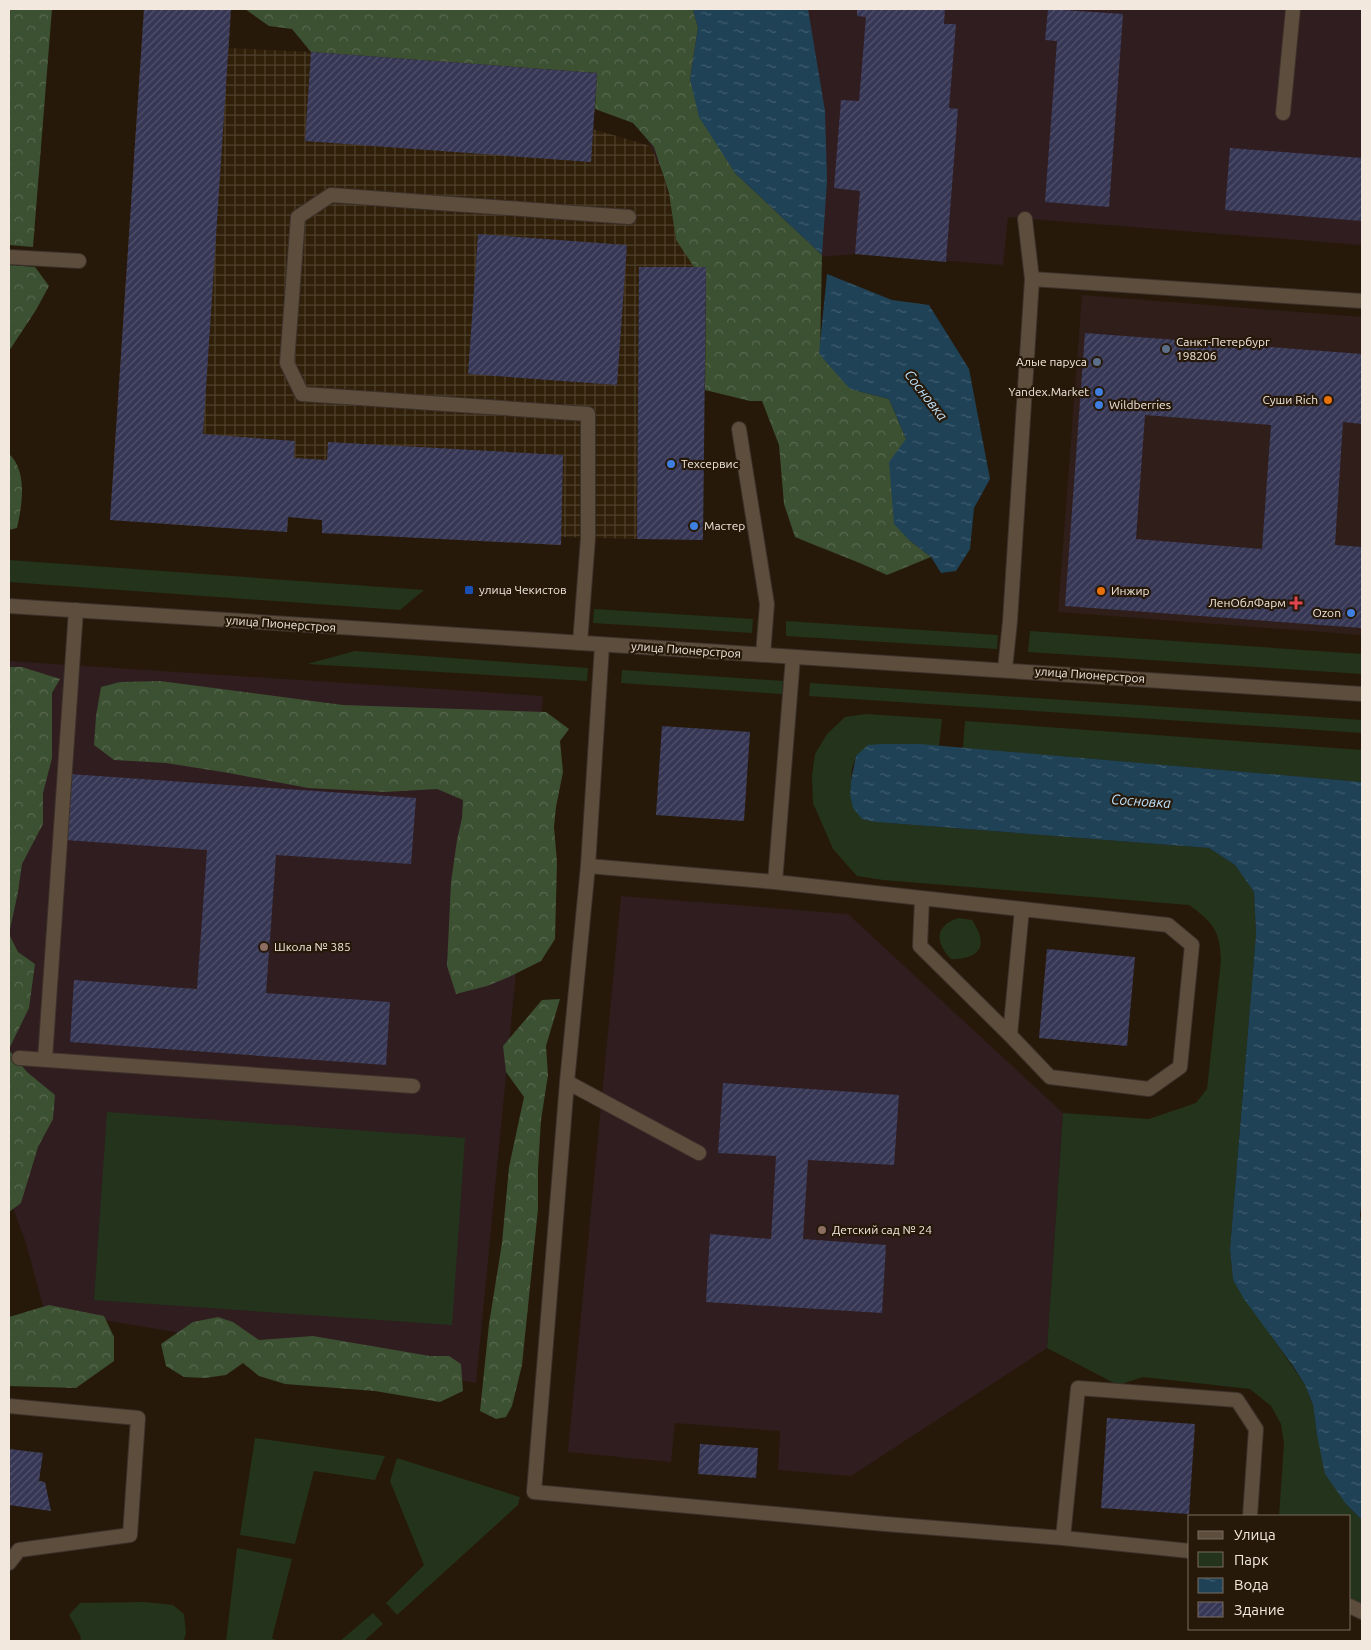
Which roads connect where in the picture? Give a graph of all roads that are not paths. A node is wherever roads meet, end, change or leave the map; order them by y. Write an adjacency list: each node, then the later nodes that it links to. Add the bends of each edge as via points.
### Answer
1 (1293, 9): 2 (street)
2 (1283, 113)
3 (629, 217): 12 (street, via 331,195 298,217 287,363 302,394 588,414 588,538)
4 (1025, 219): 7 (street)
5 (9, 257): 6 (street)
6 (79, 261)
7 (1032, 279): 8 (street); 16 (street)
8 (1362, 300)
9 (739, 429): 14 (street, via 767,604)
10 (9, 606): 11 (street, улица Пионерстроя)
11 (76, 610): 12 (street, улица Пионерстроя); 24 (street)
12 (580, 643): 13 (street, улица Пионерстроя)
13 (602, 645): 14 (street, улица Пионерстроя); 18 (street)
14 (764, 655): 15 (street, улица Пионерстроя)
15 (794, 657): 16 (street, улица Пионерстроя); 19 (street)
16 (1005, 669): 17 (street, улица Пионерстроя)
17 (1362, 694)
18 (588, 866): 19 (street); 25 (street)
19 (775, 882): 20 (street)
20 (922, 898): 21 (street); 22 (street, via 920,946)
21 (1022, 909): 22 (street); 22 (street, via 1168,925 1192,945 1180,1067 1149,1089 1050,1077)
22 (1010, 1035)
23 (19, 1058): 24 (street)
24 (44, 1059): 26 (street)
25 (566, 1082): 27 (street); 30 (street, via 534,1492)
26 (413, 1086)
27 (699, 1153)
28 (9, 1406): 32 (street, via 138,1418 130,1535 19,1550)
29 (1250, 1515): 30 (street, via 1256,1429 1237,1400 1078,1388)
30 (1063, 1538): 31 (street)
31 (1188, 1551)
32 (9, 1562)

